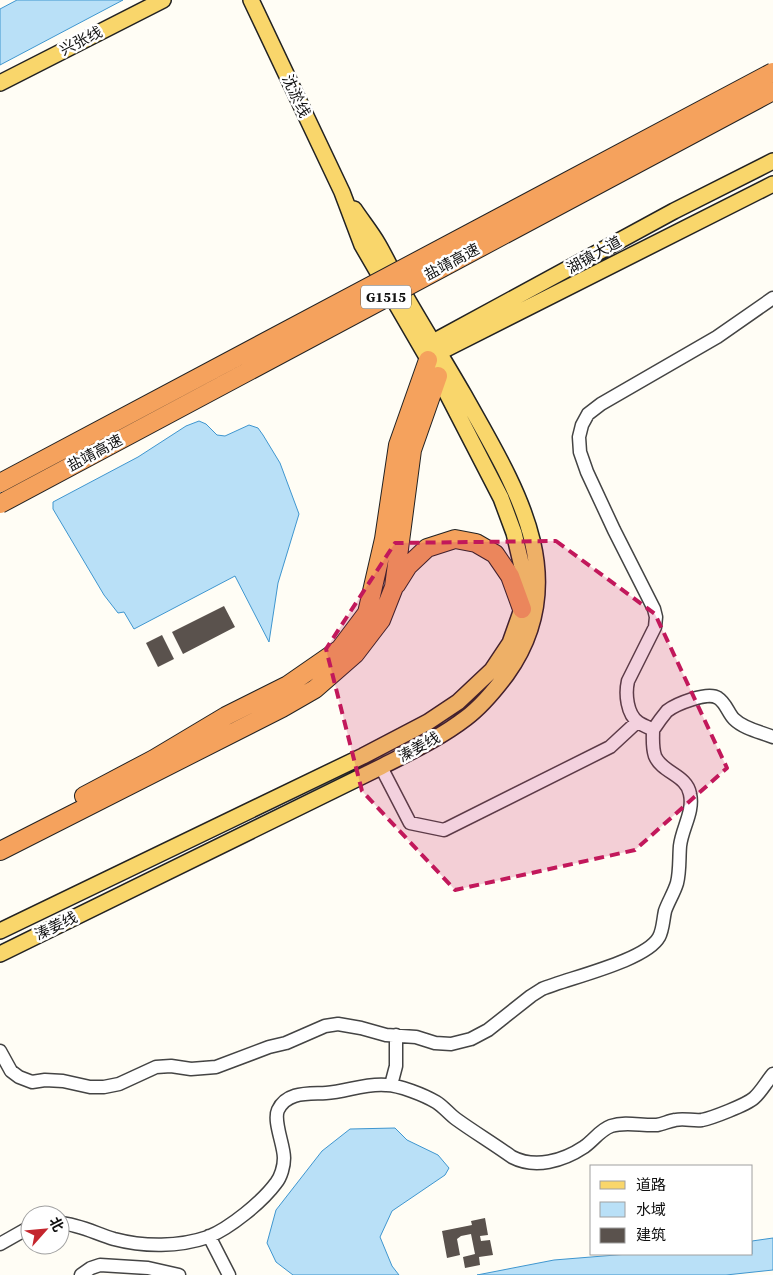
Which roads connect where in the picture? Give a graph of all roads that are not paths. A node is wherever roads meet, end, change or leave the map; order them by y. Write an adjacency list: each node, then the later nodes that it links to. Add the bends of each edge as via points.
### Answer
1 (163, 0): 4 (main road, 兴张线)
2 (251, 0): 9 (main road, 沈淤线, via 342,192 362,246)
3 (773, 72): 11 (highway, 盐靖高速 / G1515, bridge)
4 (0, 83)
5 (773, 91): 12 (highway, 盐靖高速 / G1515, bridge)
6 (773, 161): 9 (main road, 湖镇大道, via 674,212)
7 (773, 184): 9 (main road, 湖镇大道)
8 (773, 298): 15 (lane, via 717,337 601,404 588,414 582,424 580,452 587,472 656,617 655,627 626,690 626,699)
9 (434, 351): 10 (main road, 溱姜线); 18 (main road, 溱姜线, via 514,489 530,527 537,568 536,608 529,636 517,660 492,694 467,717 437,737); 19 (highway, via 398,444 384,540 367,613 340,649 288,685)
10 (438, 376): 13 (highway, via 412,450); 14 (main road, 溱姜线, via 501,498 514,533 524,570)
11 (0, 483)
12 (0, 504)
13 (394, 587): 14 (highway, via 408,566 427,548 455,539 476,543 495,554 510,576); 20 (highway, via 381,620 356,654 315,689)
14 (522, 609): 21 (main road, 溱姜线, via 510,642 492,670 458,702 428,722)
15 (637, 722): 16 (lane); 18 (lane, via 610,747 444,830 410,823)
16 (653, 730): 17 (lane, via 676,706 705,696 716,696 734,719); 23 (lane, via 656,758 686,784 691,794 690,813 680,843 676,886 659,938 654,944 625,961 542,989 471,1039 452,1044)
17 (773, 737)
18 (381, 767): 22 (main road, 溱姜线)
19 (0, 840)
20 (0, 851)
21 (0, 931)
22 (0, 954)
23 (396, 1035): 24 (lane, via 338,1024 325,1026 216,1067 156,1067 119,1084 97,1087 63,1081 32,1082 11,1071); 26 (lane, via 396,1066)
24 (0, 1052)
25 (773, 1074): 26 (lane, via 754,1098 701,1120 676,1119 658,1124 611,1126 566,1157 531,1163 512,1158 435,1101)
26 (391, 1085): 29 (lane, via 300,1094 283,1103 277,1120 284,1159 277,1182 238,1219)
27 (70, 1226): 29 (lane, via 142,1244 186,1243)
28 (20, 1233): 30 (lane)
29 (209, 1236): 33 (lane)
30 (0, 1244)
31 (81, 1275): 32 (lane, via 100,1265 148,1268)
32 (179, 1275)
33 (229, 1275)

